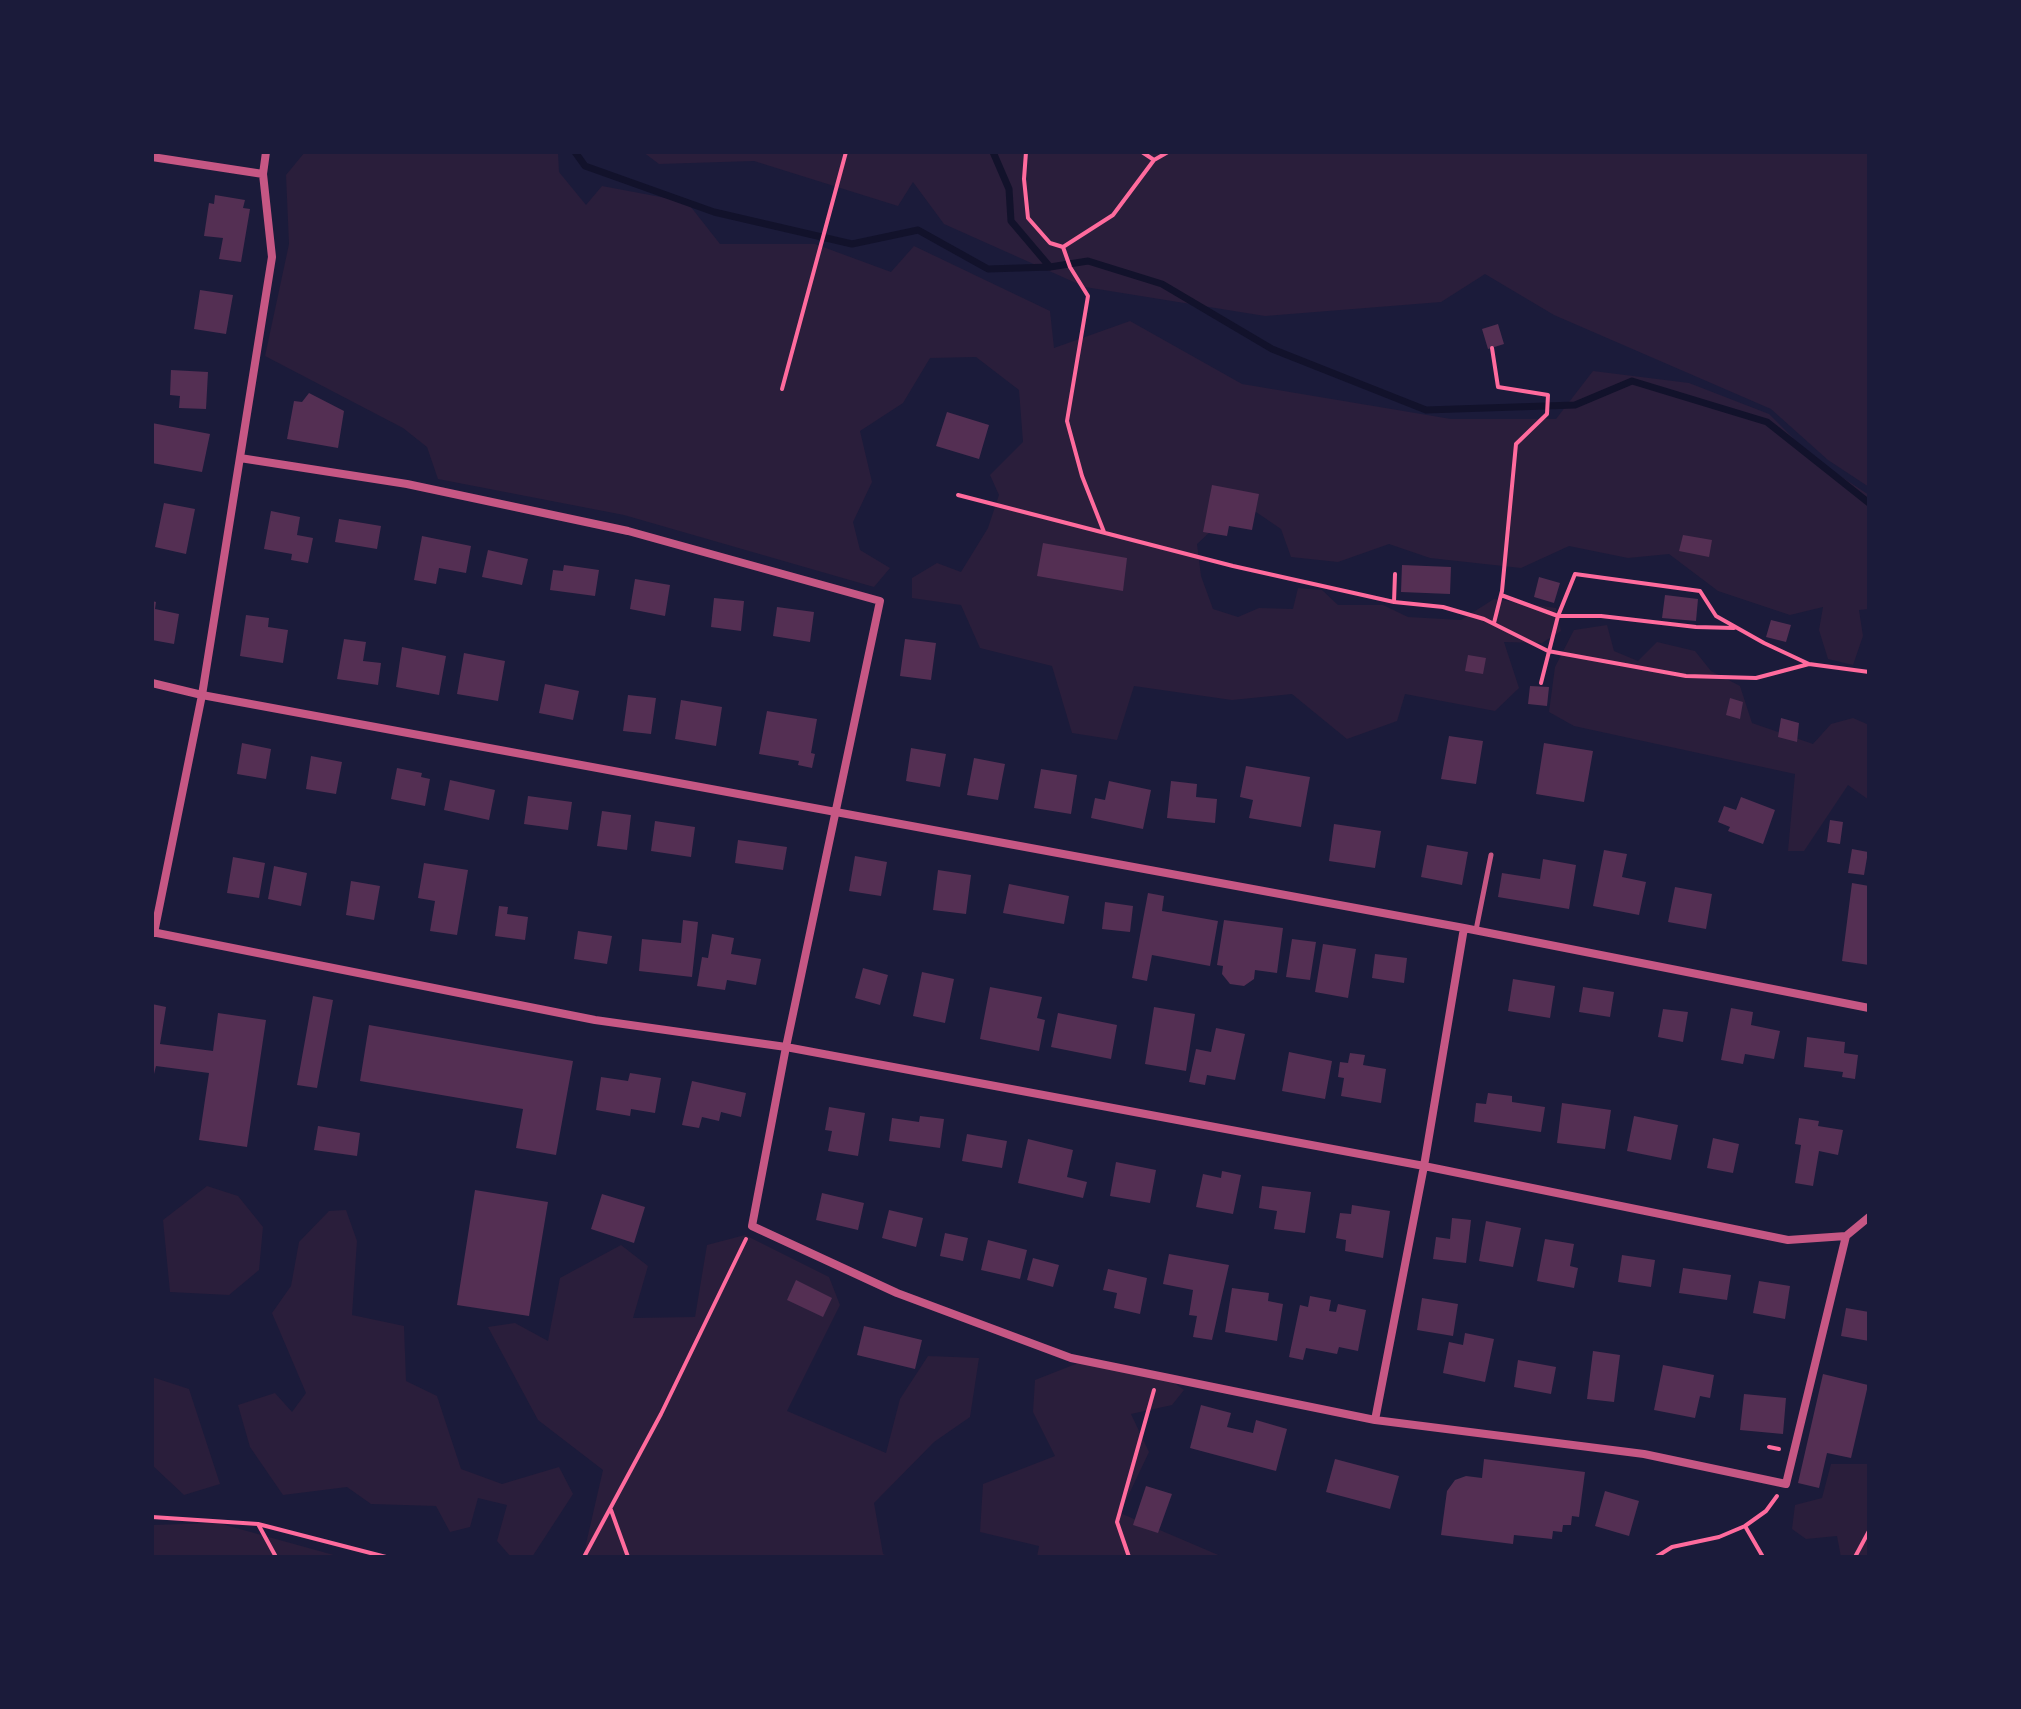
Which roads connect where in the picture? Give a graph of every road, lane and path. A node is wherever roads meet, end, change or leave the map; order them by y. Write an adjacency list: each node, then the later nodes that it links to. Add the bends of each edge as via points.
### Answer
1 (266, 152): 8 (street)
2 (846, 152): 11 (path)
3 (1026, 152): 9 (path, via 1028,218 1050,243)
4 (1142, 152): 7 (path)
5 (1168, 152): 7 (path)
6 (152, 157): 8 (street)
7 (1154, 160): 9 (path, via 1113,215)
8 (263, 174): 12 (street, via 272,257)
9 (1063, 247): 14 (path, via 1088,296 1067,421)
10 (1492, 348): 16 (path, via 1498,387 1548,395 1547,414 1516,444)
11 (782, 389)
12 (240, 458): 26 (street); 27 (street, via 407,484 628,531 880,601)
13 (958, 495): 14 (path)
14 (1104, 532): 17 (path)
15 (1395, 574): 17 (path)
16 (1501, 595): 18 (path); 19 (path)
17 (1394, 602): 19 (path, via 1443,607)
18 (1558, 616): 20 (path); 20 (path, via 1575,574 1700,591 1716,616); 21 (path)
19 (1494, 623): 21 (path)
20 (1738, 628): 22 (path)
21 (1548, 651): 22 (path, via 1686,676 1756,678); 25 (path)
22 (1809, 664): 23 (path)
23 (1869, 672)
24 (152, 683): 26 (street)
25 (1541, 683)
26 (202, 695): 27 (street); 31 (street)
27 (836, 812): 29 (street); 33 (street)
28 (1491, 855): 30 (lane)
29 (1464, 928): 30 (street); 34 (street)
30 (1476, 930): 32 (street)
31 (153, 933): 33 (street, via 595,1020)
32 (1869, 1008)
33 (786, 1047): 34 (street); 36 (street)
34 (1424, 1166): 37 (street, via 1788,1240); 39 (street)
35 (1869, 1217): 37 (street)
36 (752, 1226): 38 (street, via 897,1293 1071,1358); 41 (path)
37 (1846, 1236): 40 (street)
38 (1158, 1375): 39 (street); 50 (path, via 1117,1522)
39 (1375, 1420): 40 (street, via 1644,1454)
40 (1786, 1484): 44 (path, via 1766,1511)
41 (610, 1509): 48 (path); 49 (path)
42 (152, 1517): 43 (path)
43 (258, 1524): 46 (path); 47 (path)
44 (1745, 1526): 51 (path, via 1672,1547); 52 (path)
45 (1869, 1531): 53 (path)
46 (276, 1557)
47 (386, 1557)
48 (584, 1557)
49 (628, 1557)
50 (1129, 1557)
51 (1656, 1557)
52 (1763, 1557)
53 (1855, 1557)

